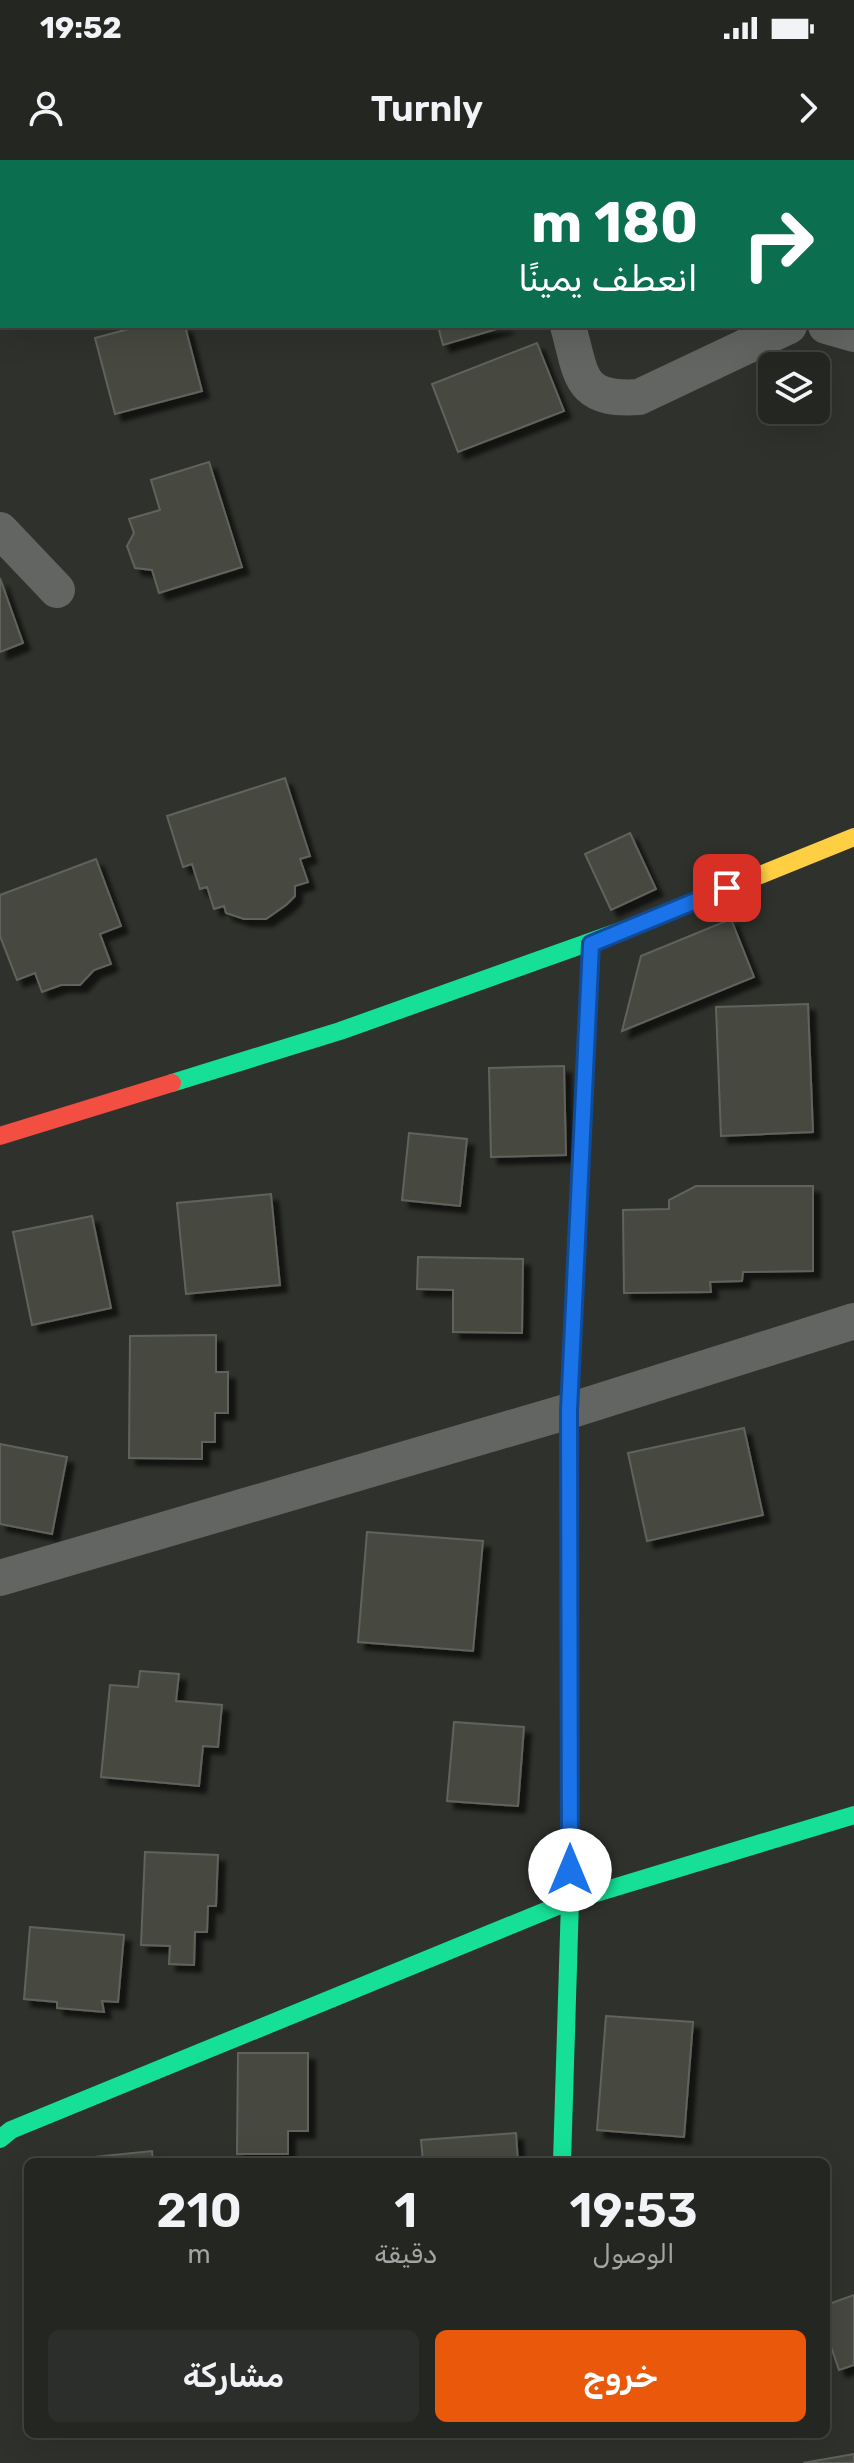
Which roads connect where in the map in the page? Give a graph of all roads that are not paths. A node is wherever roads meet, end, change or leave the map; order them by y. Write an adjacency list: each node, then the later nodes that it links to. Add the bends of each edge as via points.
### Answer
1 (569, 328): 2 (street, via 589,389 616,399 639,397)
2 (785, 328)
3 (833, 328): 4 (street)
4 (854, 334)
5 (0, 530): 6 (street)
6 (57, 590)
7 (854, 837): 8 (street)
8 (591, 944): 9 (street, via 340,1031); 11 (street)
9 (0, 1136)
10 (854, 1321): 11 (street)
11 (569, 1411): 12 (street); 14 (street)
12 (0, 1578)
13 (854, 1815): 14 (street)
14 (570, 1901): 15 (street); 16 (street)
15 (0, 2139)
16 (562, 2158)

